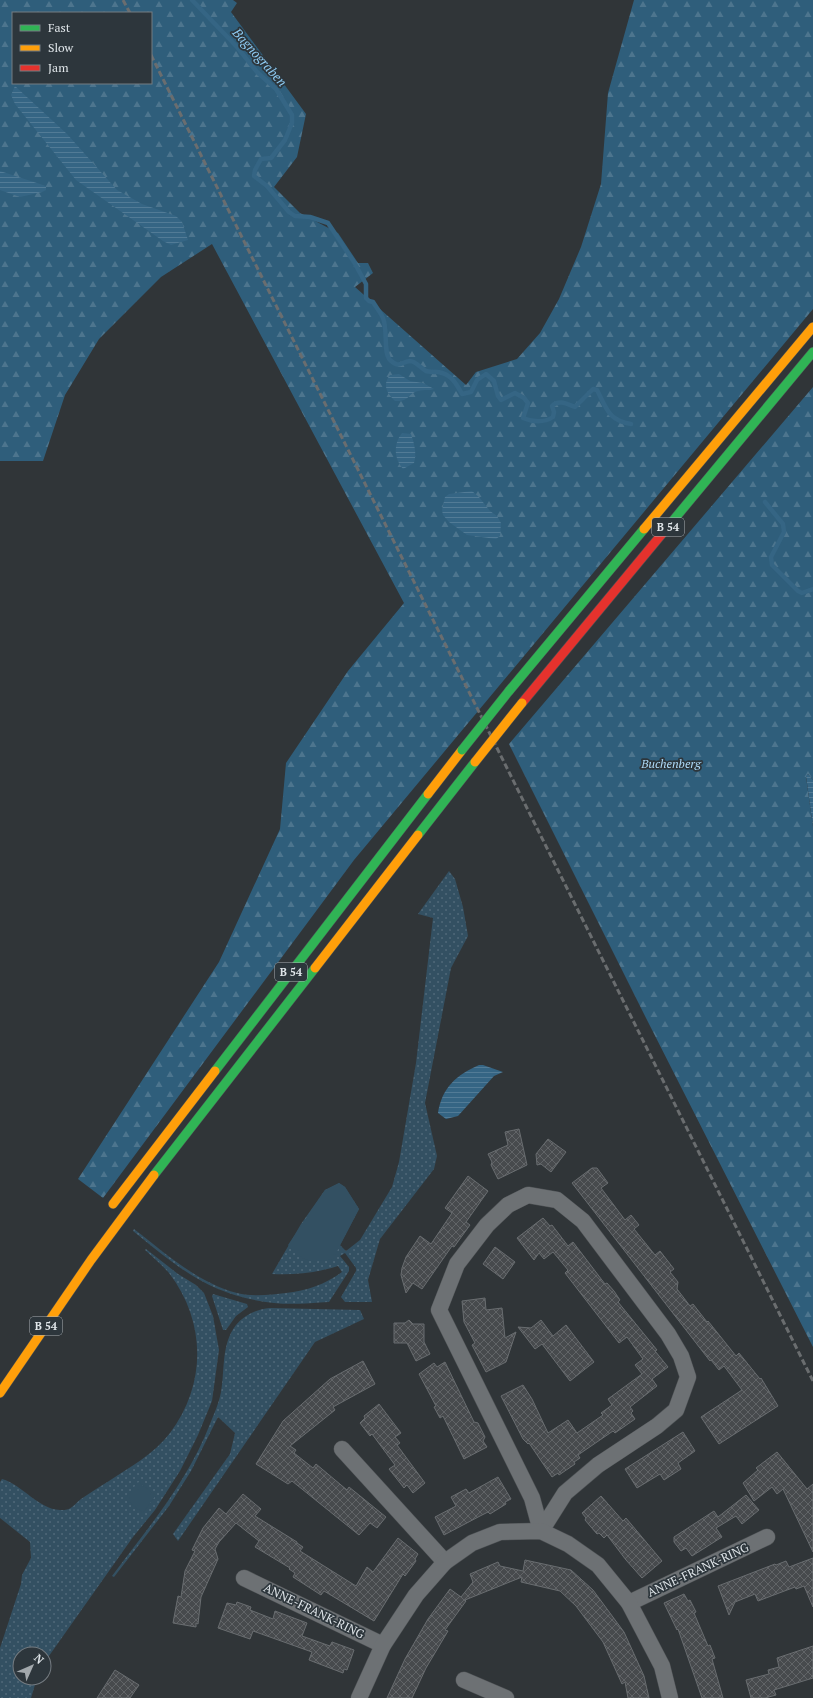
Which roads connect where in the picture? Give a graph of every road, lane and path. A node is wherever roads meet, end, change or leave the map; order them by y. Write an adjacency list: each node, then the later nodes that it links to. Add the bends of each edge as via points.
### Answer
1 (813, 327): 3 (highway, B 54, bridge, via 509,691)
2 (813, 352): 4 (highway, B 54, bridge, via 475,762 132,1203)
3 (106, 1213)
4 (0, 1393)
5 (342, 1449): 8 (street)
6 (540, 1531): 6 (street, via 532,1498 439,1310 457,1264 487,1225 508,1205 528,1195 558,1200 583,1221 668,1334 681,1356 688,1377 676,1410 598,1465 565,1493); 8 (street, via 500,1532 472,1543); 10 (street, via 568,1544 598,1565)
7 (767, 1537): 10 (street, ANNE-FRANK-RING)
8 (445, 1562): 11 (street, via 416,1595)
9 (244, 1578): 11 (street, ANNE-FRANK-RING)
10 (629, 1603): 15 (street, via 662,1666)
11 (383, 1645): 13 (street)
12 (464, 1680): 14 (street)
13 (359, 1698)
14 (506, 1698)
15 (670, 1698)

